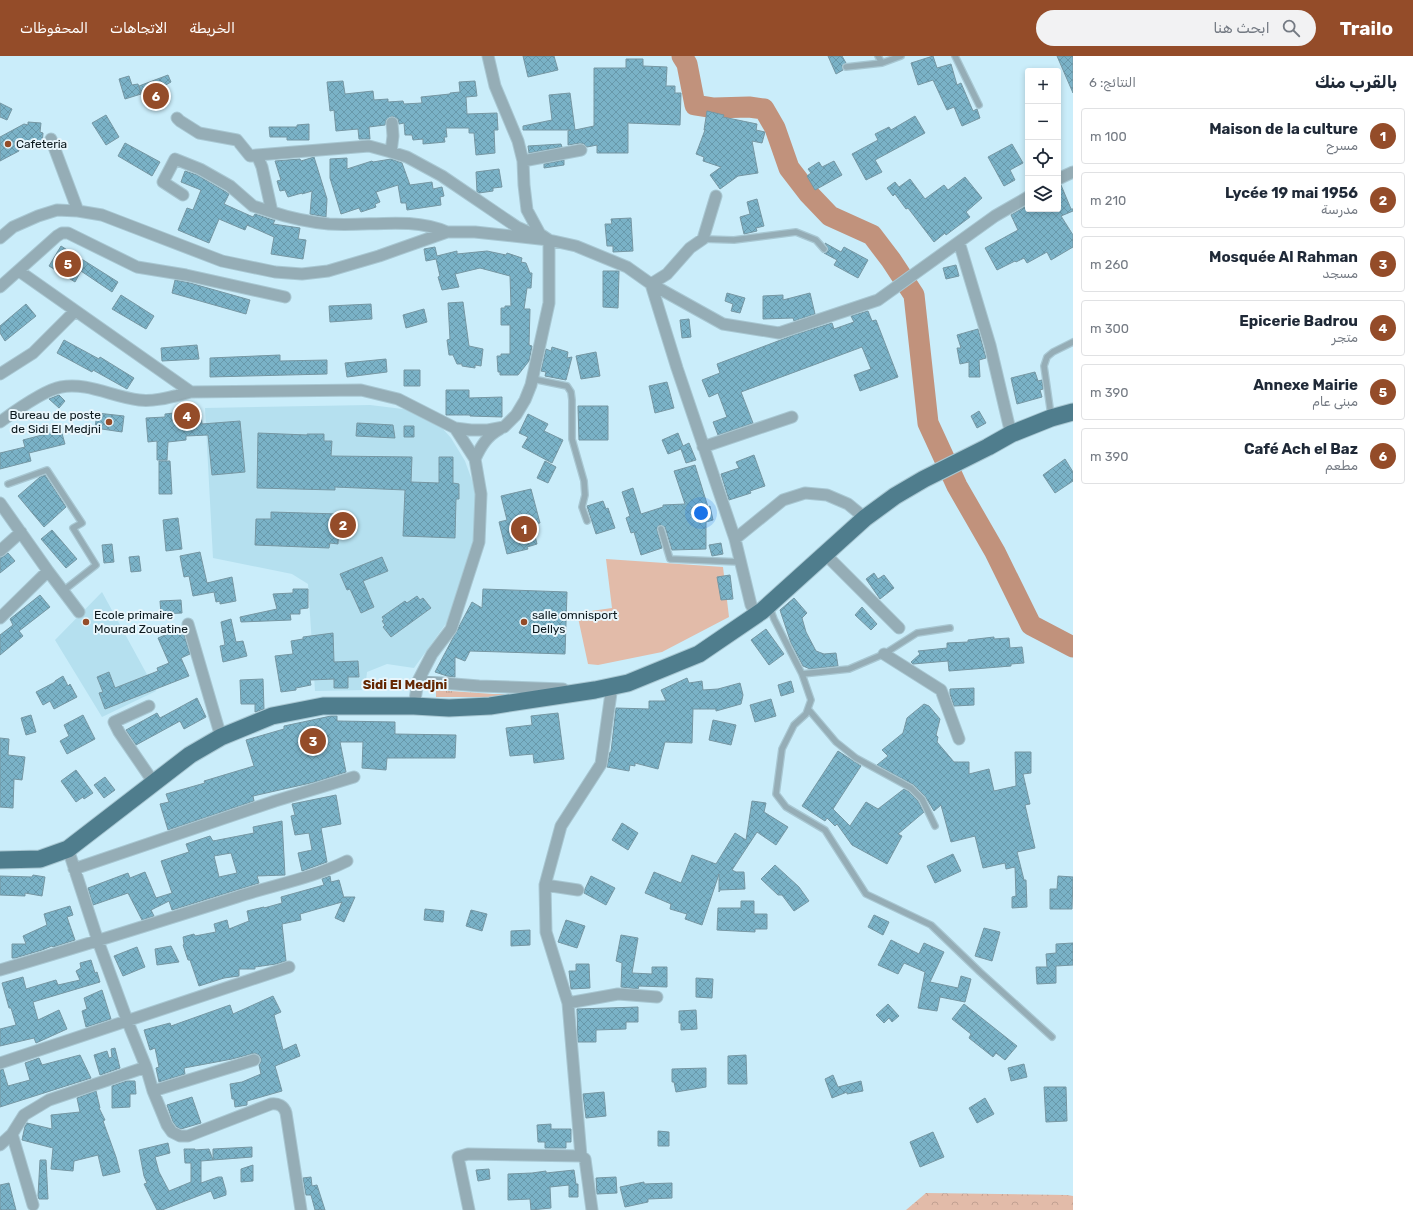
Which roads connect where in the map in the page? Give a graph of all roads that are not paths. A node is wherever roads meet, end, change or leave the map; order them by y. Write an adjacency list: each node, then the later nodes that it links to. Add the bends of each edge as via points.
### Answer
1 (488, 56): 14 (street, via 495,86)
2 (878, 56): 5 (lane)
3 (901, 56): 5 (lane)
4 (955, 56): 7 (lane)
5 (882, 62): 6 (lane)
6 (846, 67)
7 (979, 106)
8 (177, 118): 13 (street, via 199,133 237,140 250,156)
9 (392, 123): 12 (street)
10 (51, 139): 20 (street)
11 (580, 150): 14 (street)
12 (391, 152): 13 (street, via 369,146); 25 (street, via 407,157 442,176 517,227)
13 (257, 155): 21 (street)
14 (524, 161): 25 (street, via 527,210 540,234)
15 (1073, 172): 16 (street)
16 (1061, 178)
17 (182, 195): 21 (street, via 163,182 175,159 200,169 230,186 253,206)
18 (716, 196): 24 (street)
19 (1025, 199): 26 (street, via 995,216)
20 (78, 211): 22 (street, via 102,215 222,261 275,272 302,274 328,271); 23 (street, via 57,210 38,216 13,227)
21 (272, 212): 22 (street, via 329,224 419,224)
22 (447, 232): 25 (street, via 475,232)
23 (0, 238)
24 (703, 239): 27 (lane, via 734,240 796,232 816,240); 29 (street, via 690,248 667,274)
25 (548, 240): 29 (street, via 576,246 621,264); 35 (street, via 549,303)
26 (959, 242): 29 (street, via 878,300 779,333 723,324); 43 (street, via 990,345)
27 (824, 249)
28 (18, 272): 30 (street); 31 (street, via 57,236 68,233 137,267); 32 (street)
29 (651, 284): 44 (street)
30 (0, 288)
31 (285, 297)
32 (75, 312): 34 (street, via 33,353); 36 (street)
33 (1073, 342): 39 (lane, via 1053,352 1047,357 1044,366)
34 (0, 374)
35 (533, 379): 41 (street, via 516,415); 49 (lane, via 567,386 571,392 572,439 584,481 585,495 582,507)
36 (191, 392): 40 (street, via 154,400 140,400 115,396 83,386 60,387 49,390); 42 (street, via 361,390 398,399)
37 (1073, 412): 39 (main road)
38 (792, 417): 44 (street)
39 (1051, 418): 43 (main road)
40 (0, 422)
41 (504, 427): 42 (street, via 488,430); 45 (street, via 486,439)
42 (455, 428): 45 (street)
43 (1011, 434): 48 (main road, via 924,479)
44 (703, 447): 52 (street)
45 (476, 459): 66 (street, via 481,494 479,542 451,629 432,654)
46 (8, 484): 57 (lane, via 47,470 82,523 73,528 96,564)
47 (0, 503): 51 (street)
48 (865, 518): 52 (street, via 848,504 828,495 805,493 783,500); 54 (main road)
49 (587, 521)
50 (661, 529): 55 (lane, via 670,558)
51 (21, 532): 53 (street); 56 (street)
52 (735, 539): 55 (street)
53 (0, 551)
54 (825, 554): 58 (main road); 62 (street)
55 (740, 562): 58 (street, via 751,605)
56 (48, 571): 57 (street); 60 (street)
57 (63, 592): 59 (street)
58 (763, 610): 65 (lane, via 774,618); 67 (main road, via 699,654 628,683)
59 (79, 612)
60 (0, 618)
61 (188, 624): 72 (street)
62 (899, 628)
63 (950, 628): 64 (lane, via 917,633)
64 (884, 654): 65 (lane, via 849,669); 73 (street, via 942,690)
65 (802, 674): 71 (lane, via 811,700)
66 (418, 681): 68 (street); 70 (street)
67 (612, 686): 68 (main road); 81 (street, via 601,764 561,826)
68 (595, 690): 70 (main road, via 490,706)
69 (149, 706): 75 (street, via 114,722)
70 (414, 706): 72 (main road, via 323,706 272,716)
71 (808, 709): 76 (lane, via 836,742 856,758 911,788 922,799); 89 (lane, via 794,725 782,749 776,794 786,807 826,830 866,894 931,925)
72 (221, 738): 75 (main road, via 190,755)
73 (959, 739)
74 (354, 777): 80 (street)
75 (154, 783): 77 (main road)
76 (935, 826)
77 (68, 849): 78 (main road, via 40,859); 80 (street)
78 (0, 860)
79 (347, 861): 83 (street, via 329,870)
80 (74, 869): 83 (street)
81 (545, 885): 82 (street); 87 (street, via 546,932)
82 (578, 890)
83 (98, 941): 85 (street); 88 (street)
84 (289, 967): 88 (street)
85 (0, 970)
86 (657, 996): 87 (street, via 618,994)
87 (568, 1003): 96 (street)
88 (127, 1020): 91 (street); 92 (street)
89 (1052, 1037)
90 (254, 1060): 93 (street)
91 (0, 1063)
92 (146, 1067): 93 (street); 94 (street, via 49,1100 24,1115)
93 (153, 1091): 98 (street, via 166,1125 180,1136 188,1136 271,1104 282,1106 286,1113)
94 (12, 1134): 95 (street); 97 (street)
95 (0, 1145)
96 (581, 1156): 99 (street, via 468,1154 458,1158); 100 (street, via 585,1159)
97 (33, 1205)
98 (301, 1210)
99 (469, 1210)
100 (592, 1210)

